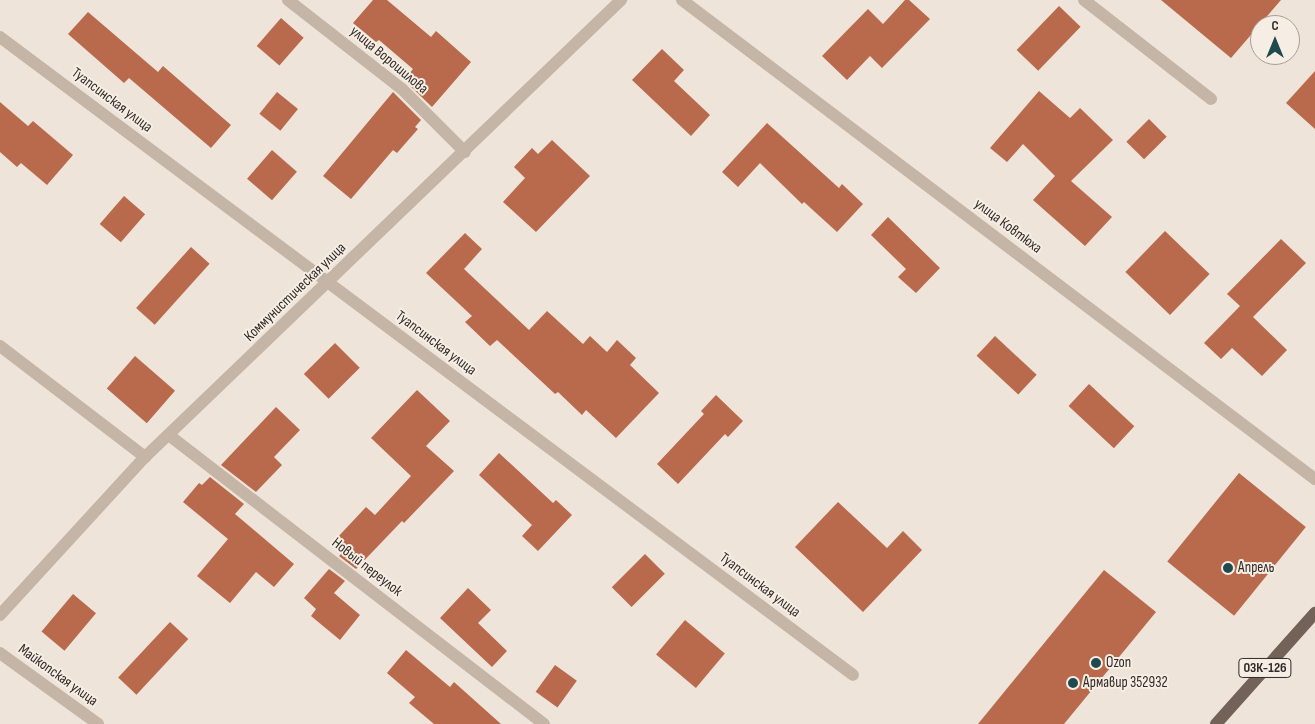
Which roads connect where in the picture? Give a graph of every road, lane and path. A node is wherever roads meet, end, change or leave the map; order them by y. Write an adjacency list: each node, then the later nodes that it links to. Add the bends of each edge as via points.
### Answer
1 (288, 0): 7 (street, улица Ворошилова, via 402,89)
2 (621, 0): 7 (street, Коммунистическая улица)
3 (682, 0): 12 (street, улица Ковтюха)
4 (1084, 0): 6 (street)
5 (0, 37): 8 (street, Туапсинская улица)
6 (1211, 99)
7 (465, 152): 8 (street, Коммунистическая улица)
8 (328, 282): 10 (street, Коммунистическая улица); 16 (street, Туапсинская улица)
9 (0, 346): 11 (street)
10 (170, 436): 11 (street, Коммунистическая улица); 18 (street, Новый переулок)
11 (145, 457): 14 (street, Коммунистическая улица)
12 (1315, 479)
13 (1315, 613): 19 (main road, 03К-126)
14 (0, 615)
15 (0, 652): 17 (street, Майкопская улица)
16 (853, 675)
17 (98, 724)
18 (544, 724)
19 (1216, 724)

